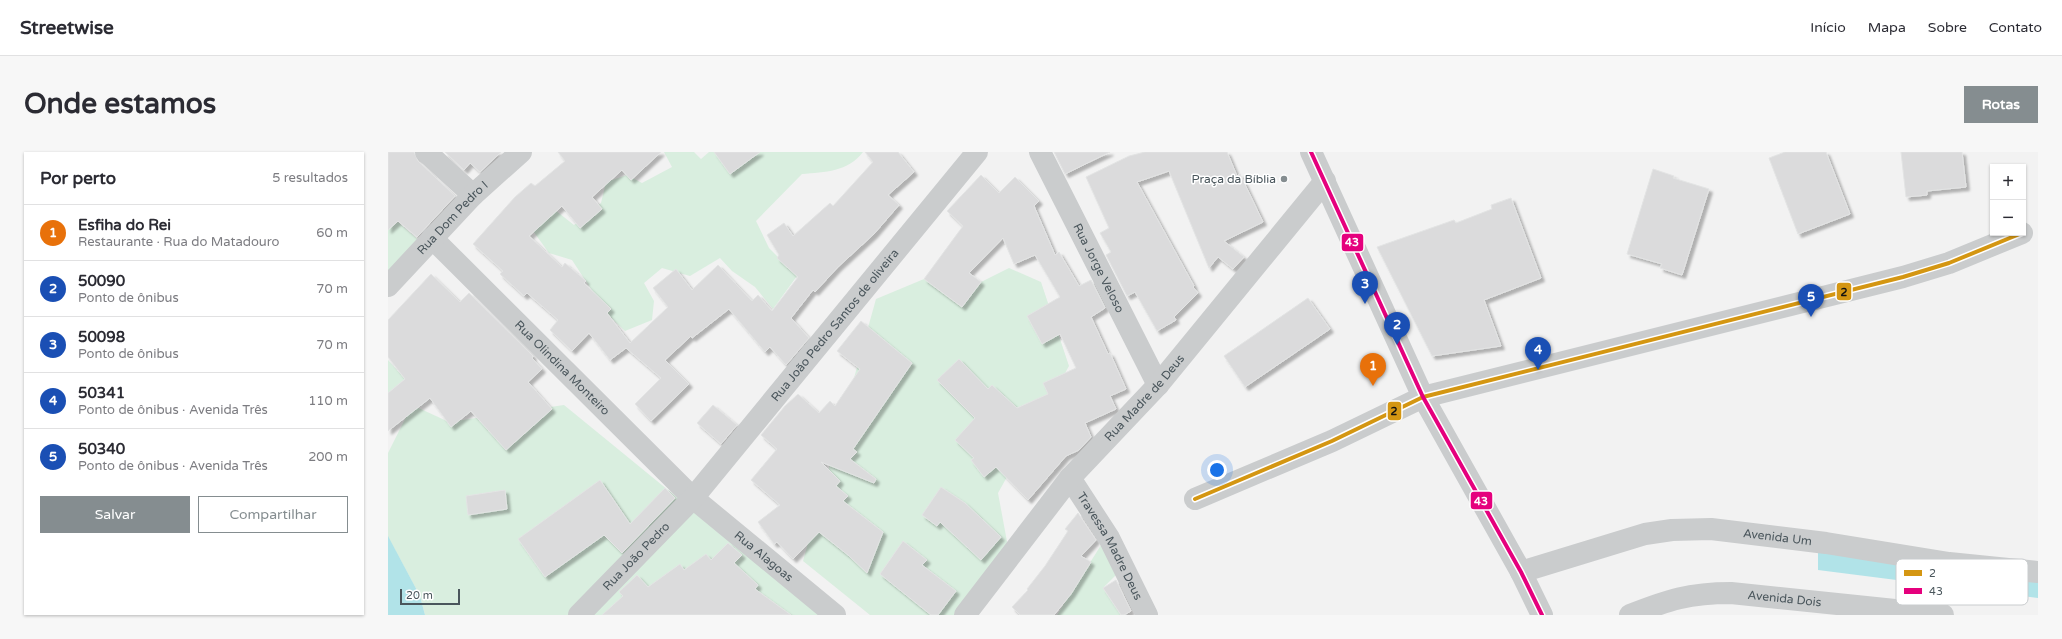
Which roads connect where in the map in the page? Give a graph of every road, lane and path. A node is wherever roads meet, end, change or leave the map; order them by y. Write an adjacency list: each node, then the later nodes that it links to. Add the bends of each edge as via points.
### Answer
1 (426, 152): 7 (street)
2 (521, 152): 7 (street, Rua Dom Pedro I)
3 (976, 152): 16 (street, Rua João Pedro Santos de oliveira)
4 (1040, 152): 13 (street, Rua Jorge Veloso)
5 (1311, 152): 6 (street)
6 (1325, 181): 13 (street, Rua Madre de Deus); 14 (street)
7 (473, 196): 11 (street, Rua Dom Pedro I)
8 (2038, 226): 9 (street)
9 (2026, 231)
10 (2015, 236): 14 (street, via 1949,263 1903,277)
11 (432, 238): 12 (street, Rua Dom Pedro I); 16 (street, Rua Olindina Monteiro)
12 (388, 286)
13 (1158, 385): 15 (street, Rua Madre de Deus)
14 (1423, 397): 17 (street, via 1332,441); 20 (street)
15 (1070, 478): 24 (street, Rua Madre de Deus); 25 (street, Travessa Madre Deus, via 1109,538)
16 (693, 498): 22 (street, Rua João Pedro); 23 (street, Rua Alagoas)
17 (1195, 499)
18 (1924, 559): 20 (street, Avenida Um, via 1826,543 1711,529 1672,530 1645,534)
19 (2028, 571): 21 (street, Avenida Um)
20 (1521, 572): 26 (street)
21 (2038, 572)
22 (579, 615)
23 (835, 615)
24 (965, 615)
25 (1147, 615)
26 (1542, 615)
27 (1630, 615): 28 (street, Avenida Dois, via 1662,602 1704,593 1731,593)
28 (1943, 615)

